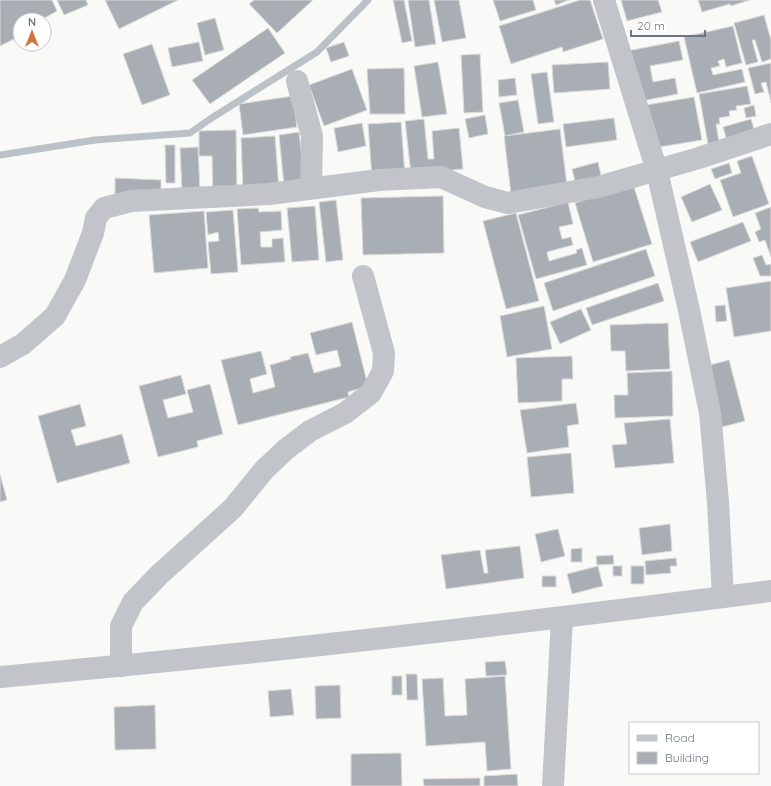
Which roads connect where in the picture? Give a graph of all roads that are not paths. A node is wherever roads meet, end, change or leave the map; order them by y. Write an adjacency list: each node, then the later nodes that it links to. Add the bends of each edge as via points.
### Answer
1 (604, 0): 4 (street)
2 (297, 81): 5 (street, via 312,136)
3 (771, 134): 4 (street)
4 (657, 171): 5 (street, via 598,187 508,203 485,197 440,177); 9 (street, via 710,413)
5 (311, 188): 7 (street, via 269,194 131,202 104,208 96,218 75,280 55,316 23,344)
6 (363, 276): 11 (street, via 384,353 383,371 371,393 345,413 310,430 285,450 264,470 233,508 133,602 121,626)
7 (0, 357)
8 (771, 591): 9 (street)
9 (723, 597): 10 (street)
10 (562, 618): 11 (street); 13 (street)
11 (122, 666): 12 (street)
12 (0, 677)
13 (554, 786)

